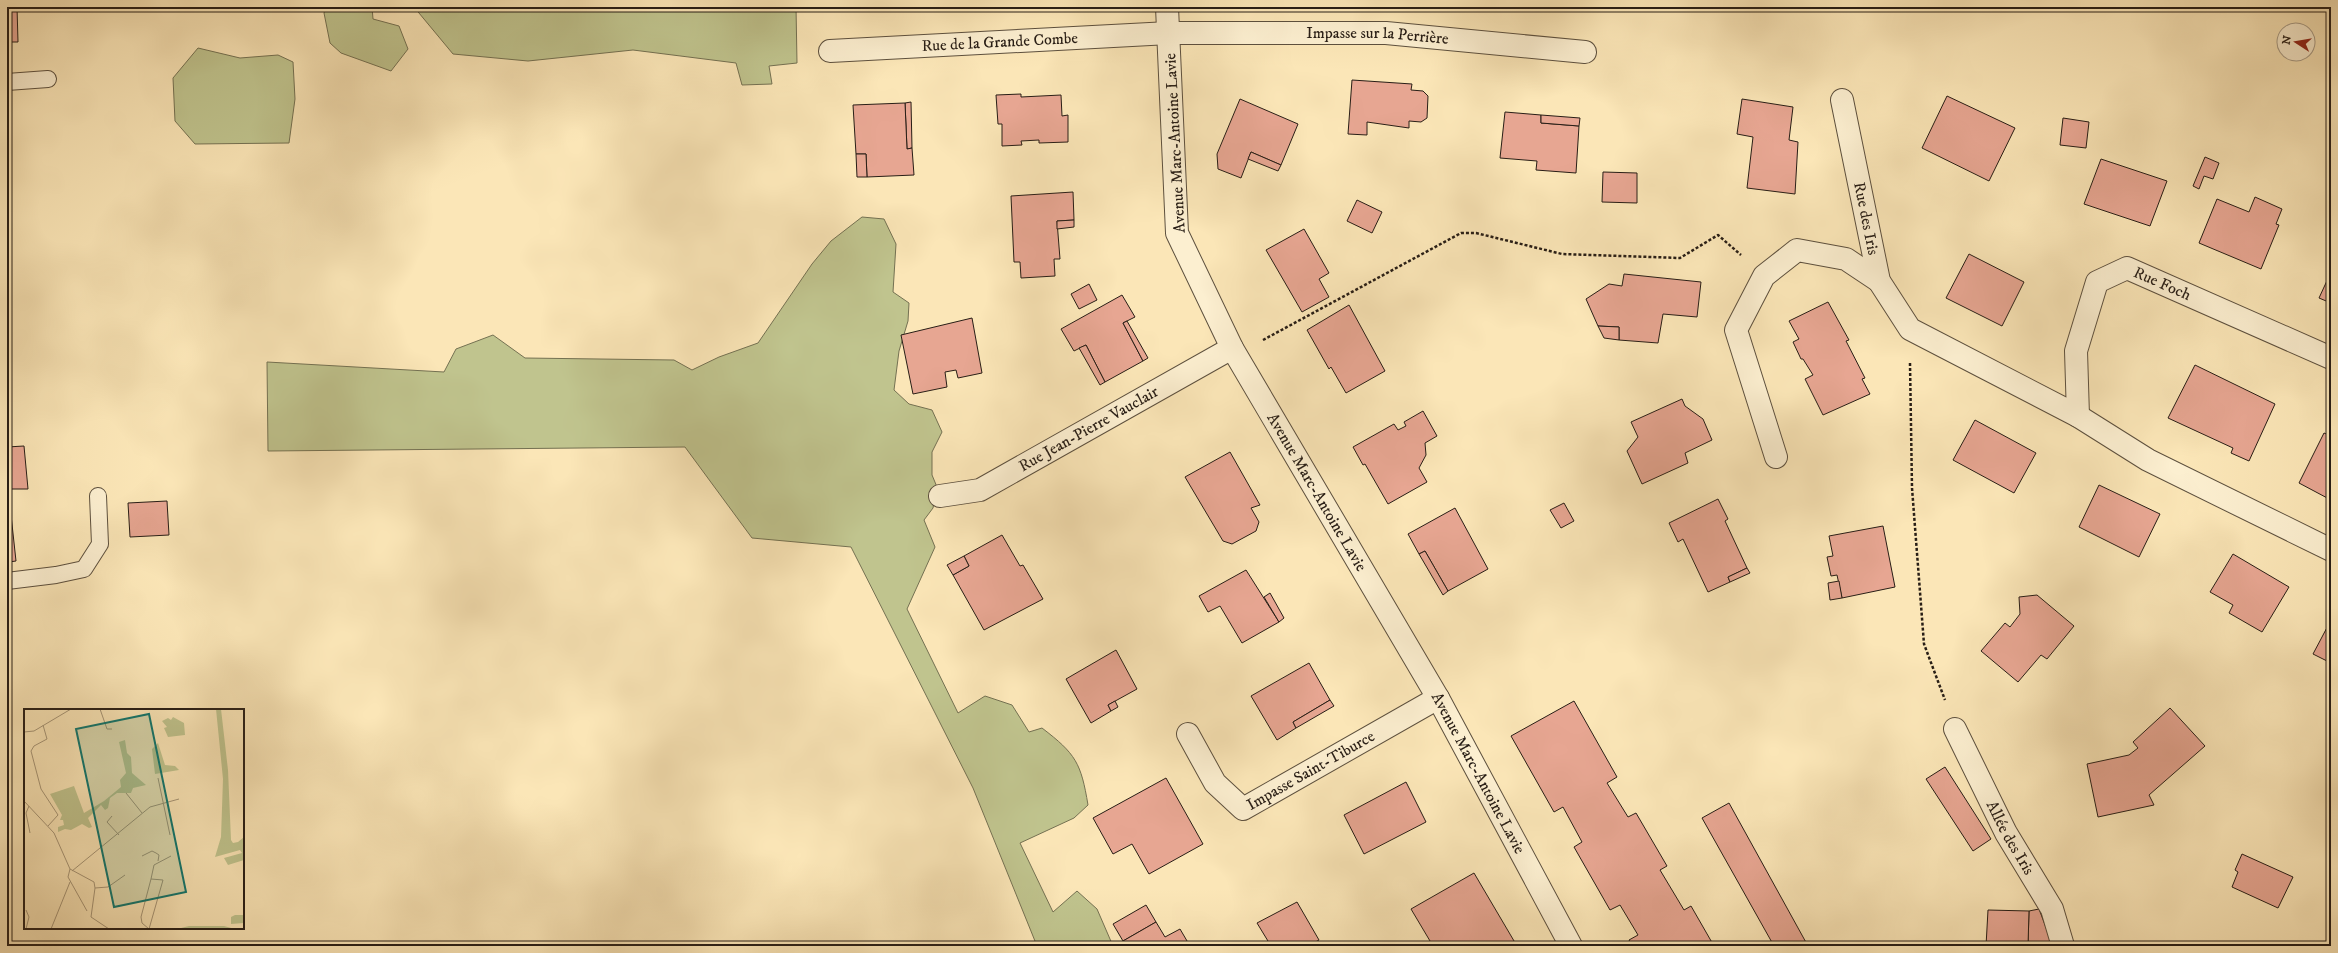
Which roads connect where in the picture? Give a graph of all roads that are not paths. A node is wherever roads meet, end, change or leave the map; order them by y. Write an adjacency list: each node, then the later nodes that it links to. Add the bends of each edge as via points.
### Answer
1 (1167, 7): 2 (street, Avenue Marc-Antoine Lavie)
2 (1169, 33): 3 (street, Rue de la Grande Combe); 4 (street, Impasse sur la Perrière, via 1386,33); 9 (street, Avenue Marc-Antoine Lavie, via 1177,233)
3 (830, 51)
4 (1584, 52)
5 (48, 79): 6 (lane)
6 (7, 82)
7 (1842, 100): 8 (street, Rue des Iris)
8 (1879, 281): 11 (street, Rue des Iris, via 1910,329); 12 (street, via 1846,260 1797,250 1764,276 1736,330)
9 (1232, 348): 14 (street, Rue Jean-Pierre Vauclair, via 980,490); 17 (street, Avenue Marc-Antoine Lavie)
10 (2331, 358): 11 (street, Rue Foch, via 2127,268 2097,282 2076,351)
11 (2078, 416): 15 (street, via 2148,460)
12 (1776, 458)
13 (98, 496): 16 (lane, via 100,544 84,569)
14 (940, 496)
15 (2331, 550)
16 (7, 581)
17 (1438, 698): 19 (street, Impasse Saint-Tiburce, via 1243,809 1215,783); 20 (street, Avenue Marc-Antoine Lavie)
18 (1955, 729): 21 (street, Allée des Iris, via 2006,832 2052,909)
19 (1188, 734)
20 (1571, 946)
21 (2063, 946)

